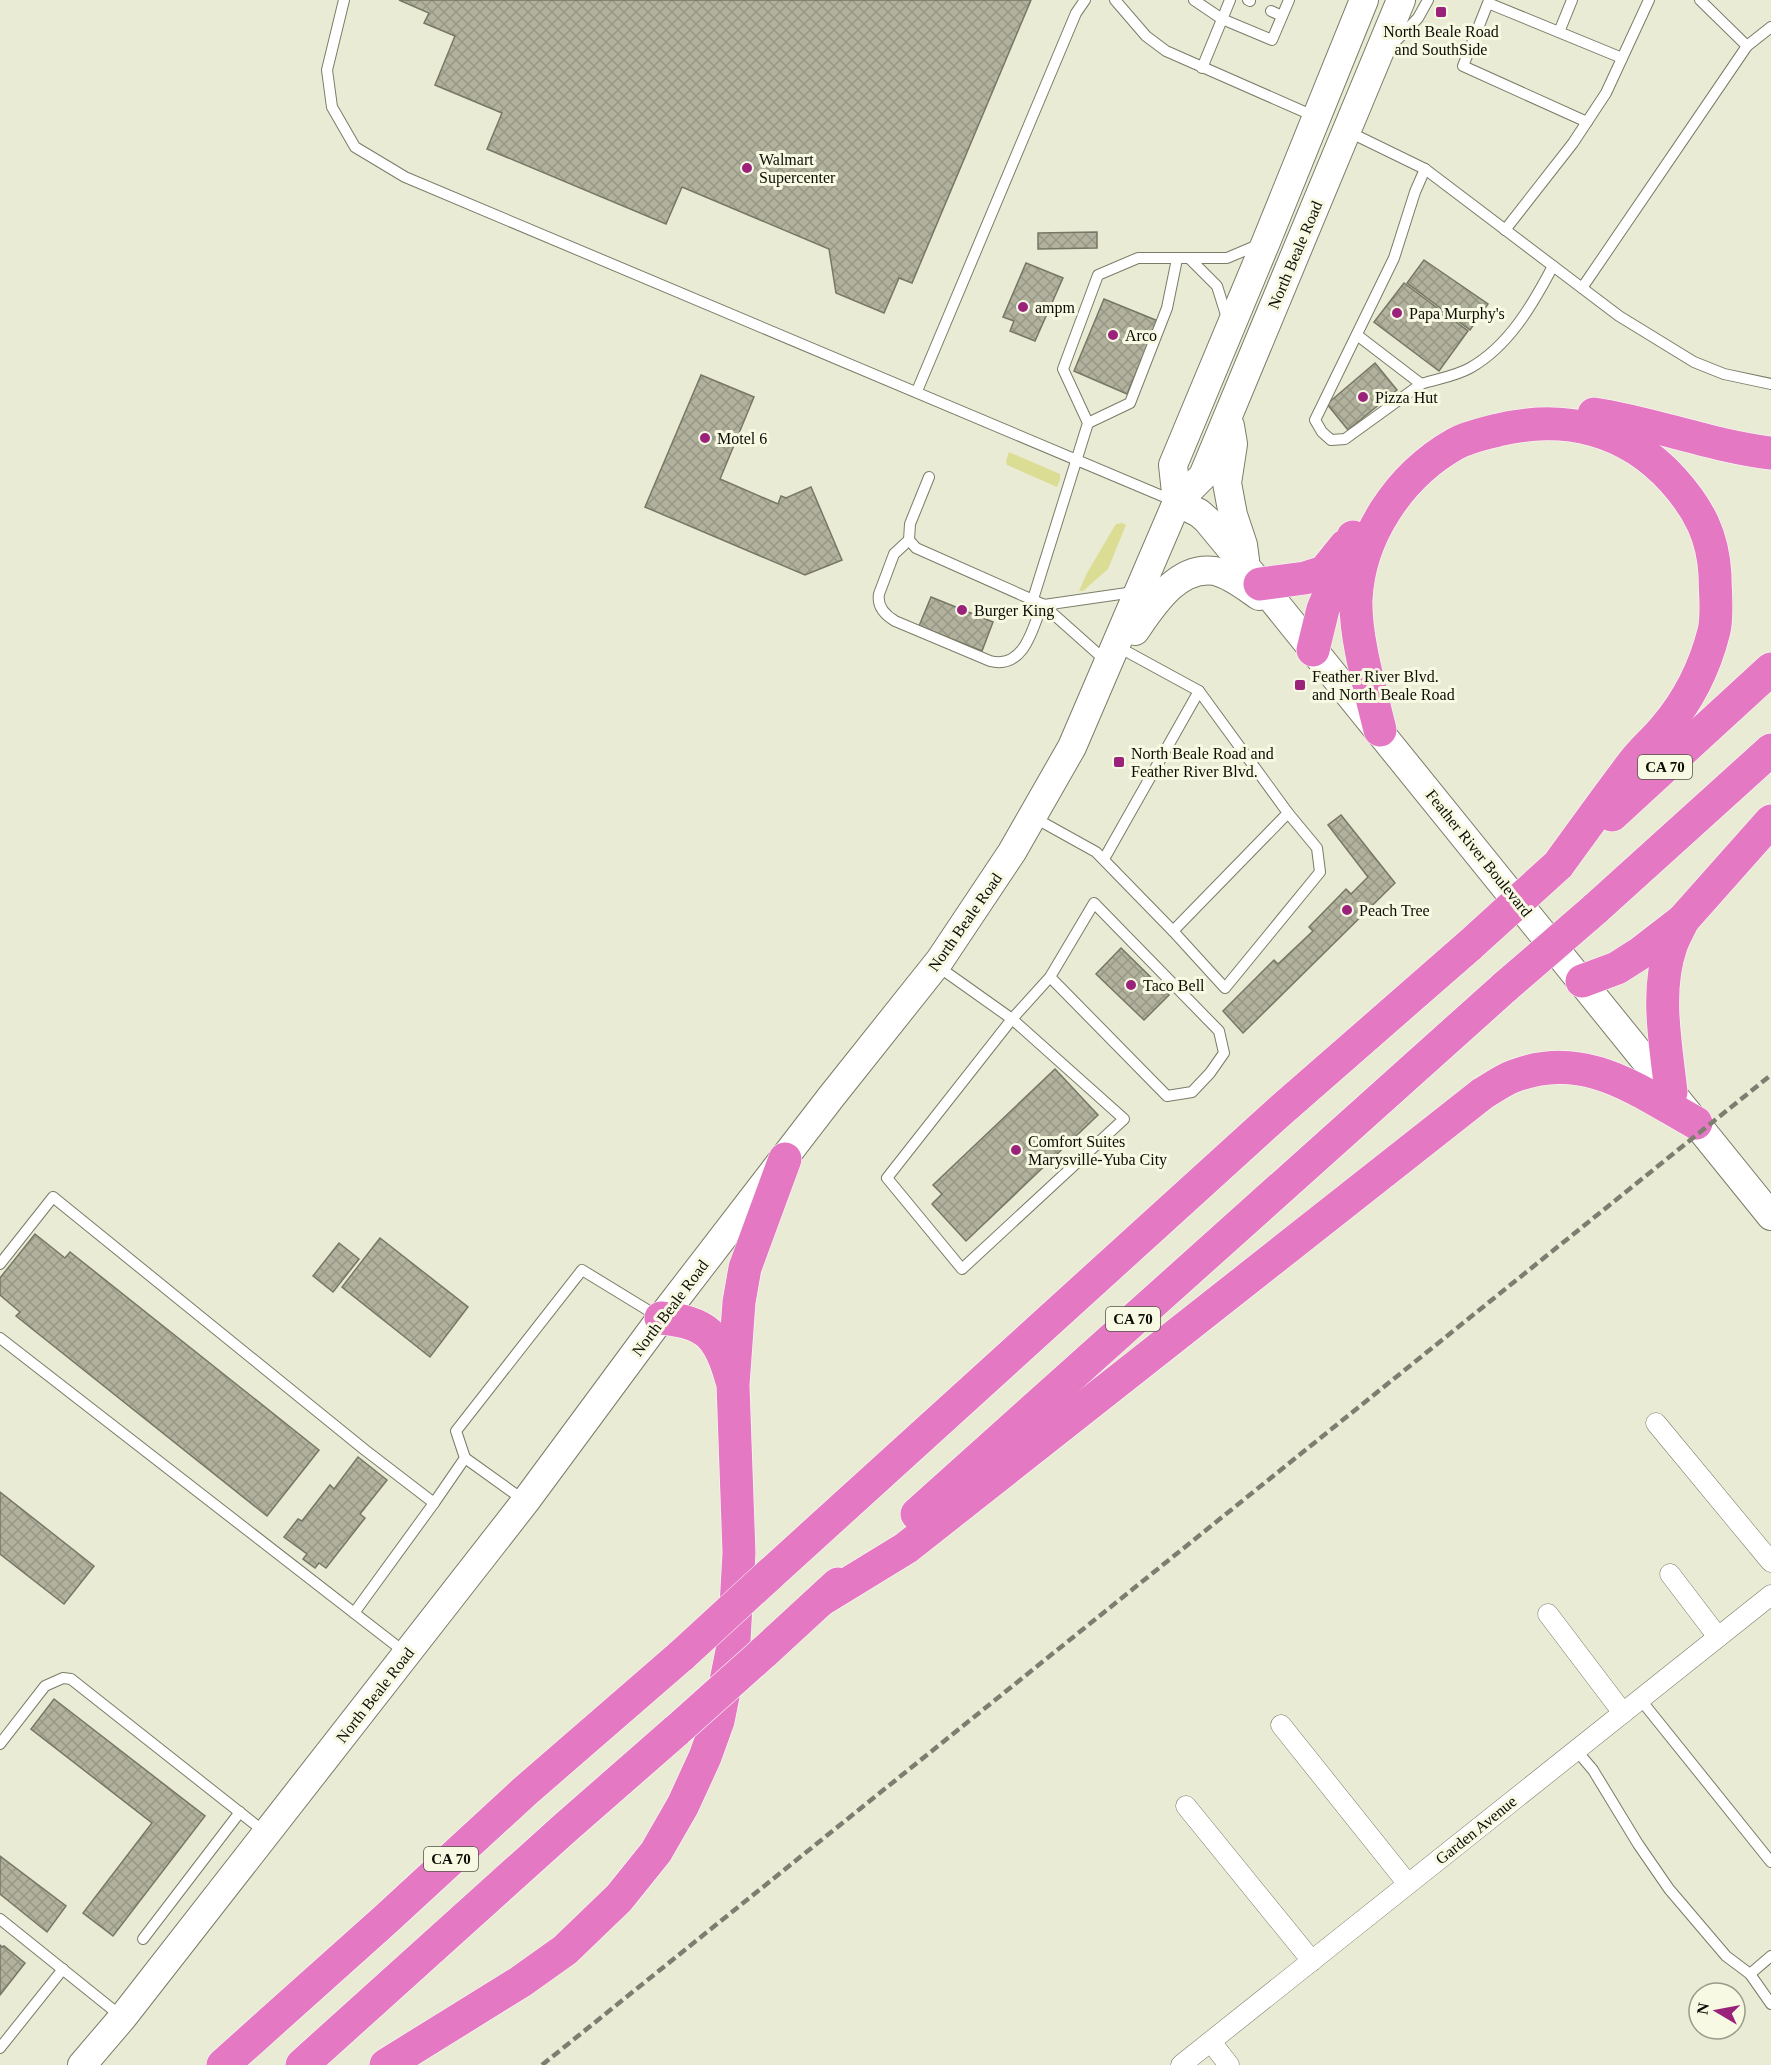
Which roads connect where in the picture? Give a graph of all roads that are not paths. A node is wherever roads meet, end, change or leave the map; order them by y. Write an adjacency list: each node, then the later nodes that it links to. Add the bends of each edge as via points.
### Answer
1 (344, 0): 36 (lane, via 327,70 332,107 355,147 405,177)
2 (1085, 0): 36 (lane, via 1076,13)
3 (1115, 0): 21 (lane, via 1146,36 1166,51)
4 (1194, 0): 15 (lane)
5 (1230, 0): 15 (lane)
6 (1289, 0): 14 (lane)
7 (1401, 0): 19 (main road, North Beale Road)
8 (1428, 0): 19 (lane, via 1400,39)
9 (1572, 0): 17 (lane)
10 (1649, 0): 20 (lane)
11 (1700, 0): 18 (lane)
12 (1355, 6): 22 (main road, North Beale Road, via 1346,45)
13 (1271, 11): 14 (lane)
14 (1282, 16): 15 (lane, via 1272,40)
15 (1222, 19): 21 (lane)
16 (1771, 27): 18 (lane)
17 (1559, 32): 20 (lane); 23 (lane, via 1488,3 1463,66)
18 (1747, 46): 31 (lane)
19 (1377, 57): 24 (main road, North Beale Road)
20 (1622, 58): 23 (lane)
21 (1202, 68): 22 (lane)
22 (1316, 117): 27 (main road, North Beale Road)
23 (1587, 122): 26 (lane)
24 (1347, 131): 25 (lane); 37 (main road, North Beale Road)
25 (1425, 169): 26 (lane); 33 (lane, via 1394,258)
26 (1505, 230): 30 (lane)
27 (1266, 242): 29 (lane, via 1227,258); 32 (main road, North Beale Road)
28 (1177, 259): 29 (lane); 38 (lane, via 1167,308 1130,403); 38 (lane, via 1137,258 1098,275 1063,369)
29 (1190, 259): 32 (lane, via 1217,286)
30 (1553, 266): 31 (lane); 34 (lane, via 1532,305 1501,344 1470,368)
31 (1582, 288): 35 (lane, via 1694,362 1724,374)
32 (1230, 327): 42 (main road, North Beale Road, via 1173,465)
33 (1357, 335): 34 (lane); 34 (lane, via 1315,420 1331,440 1345,439)
34 (1421, 384)
35 (1771, 384)
36 (916, 391): 40 (lane)
37 (1229, 416): 42 (main road, North Beale Road, via 1203,476); 45 (main road, via 1233,444 1227,483)
38 (1088, 423): 40 (lane)
39 (1771, 453): 43 (highway, via 1739,449 1598,414 1536,407 1492,412 1454,425 1428,439 1407,457 1373,497)
40 (1077, 459): 42 (lane); 47 (lane)
41 (929, 477): 44 (lane, via 910,524)
42 (1177, 502): 45 (main road, Feather River Boulevard, via 1207,520); 46 (main road, North Beale Road)
43 (1352, 538): 45 (highway, via 1324,572 1305,578); 49 (highway, via 1323,609)
44 (909, 540): 47 (lane, via 916,548); 47 (lane, via 894,554 878,599 887,616 895,621 990,661 1004,662 1026,646)
45 (1253, 576): 48 (main road, Feather River Boulevard)
46 (1140, 591): 47 (lane); 50 (main road, North Beale Road)
47 (1039, 603): 50 (lane)
48 (1281, 610): 49 (main road, Feather River Boulevard); 50 (main road, via 1233,579 1216,572 1195,571 1182,576 1154,604)
49 (1312, 650): 53 (main road, Feather River Boulevard)
50 (1115, 656): 52 (lane); 56 (main road, North Beale Road)
51 (1771, 669): 59 (highway, CA 70)
52 (1199, 691): 55 (lane); 58 (lane)
53 (1380, 730): 59 (highway, via 1361,650 1356,602 1361,563 1376,526 1411,478 1456,444 1529,424 1567,424 1601,431 1636,447 1663,469 1703,522 1714,556 1715,628 1703,667 1686,699 1635,760); 64 (main road, Feather River Boulevard)
54 (1771, 750): 81 (highway, CA 70, bridge)
55 (1288, 813): 61 (lane); 61 (lane, via 1317,848 1320,872 1225,988)
56 (1033, 817): 58 (lane); 62 (main road, North Beale Road)
57 (1771, 821): 60 (highway)
58 (1104, 859): 61 (lane)
59 (1558, 865): 107 (highway, CA 70, bridge)
60 (1683, 920): 64 (highway, via 1617,968); 66 (highway, via 1671,947 1664,980)
61 (1173, 931)
62 (936, 965): 65 (lane); 68 (main road, North Beale Road)
63 (1050, 977): 63 (lane, via 1094,903 1219,1031 1224,1053 1192,1092 1167,1096); 65 (lane)
64 (1582, 981): 66 (main road, Feather River Boulevard)
65 (1012, 1019): 65 (lane, via 887,1178 962,1269 1124,1119)
66 (1671, 1092): 67 (main road, Feather River Boulevard)
67 (1696, 1123): 69 (main road, Feather River Boulevard); 81 (highway, via 1604,1073 1574,1067 1539,1068 1512,1076 1482,1094 906,1548)
68 (785, 1159): 71 (main road, North Beale Road); 73 (highway, via 745,1268)
69 (1771, 1216)
70 (0, 1264): 77 (lane, via 53,1197)
71 (661, 1318): 73 (highway, via 681,1320 711,1335 726,1359); 75 (lane, via 582,1270 456,1431); 76 (main road, North Beale Road)
72 (0, 1338): 82 (lane)
73 (733, 1385): 109 (highway, via 739,1552 734,1641 718,1721 683,1805 656,1852 619,1898 565,1950)
74 (1656, 1423): 78 (street)
75 (465, 1458): 76 (lane); 77 (lane)
76 (525, 1502): 85 (main road, North Beale Road)
77 (434, 1503): 82 (lane)
78 (1771, 1562)
79 (1670, 1574): 84 (street)
80 (1771, 1595): 84 (street, Garden Avenue)
81 (821, 1600): 108 (highway, CA 70, bridge)
82 (354, 1612): 85 (lane)
83 (1548, 1614): 87 (street)
84 (1718, 1637): 86 (street, Garden Avenue)
85 (407, 1654): 93 (main road, North Beale Road)
86 (1640, 1699): 87 (street, Garden Avenue); 94 (lane)
87 (1623, 1713): 90 (street, Garden Avenue)
88 (1281, 1725): 95 (street)
89 (0, 1744): 92 (lane, via 45,1686 63,1678 71,1679)
90 (1576, 1750): 95 (street, Garden Avenue); 101 (lane, via 1593,1770 1669,1889 1726,1956)
91 (1186, 1806): 99 (street)
92 (240, 1812): 93 (lane); 97 (lane)
93 (267, 1833): 103 (main road, North Beale Road)
94 (1771, 1862)
95 (1408, 1884): 99 (street, Garden Avenue)
96 (0, 1919): 100 (lane)
97 (143, 1939)
98 (1771, 1956): 101 (lane)
99 (1312, 1961): 104 (street, Garden Avenue)
100 (63, 1970): 103 (lane); 105 (lane)
101 (1750, 1974): 102 (lane)
102 (1771, 2004)
103 (123, 2017): 106 (main road, North Beale Road)
104 (1211, 2042): 110 (street, Garden Avenue); 111 (street)
105 (0, 2048)
106 (82, 2065)
107 (223, 2065)
108 (302, 2065)
109 (386, 2065)
110 (1181, 2065)
111 (1229, 2065)

